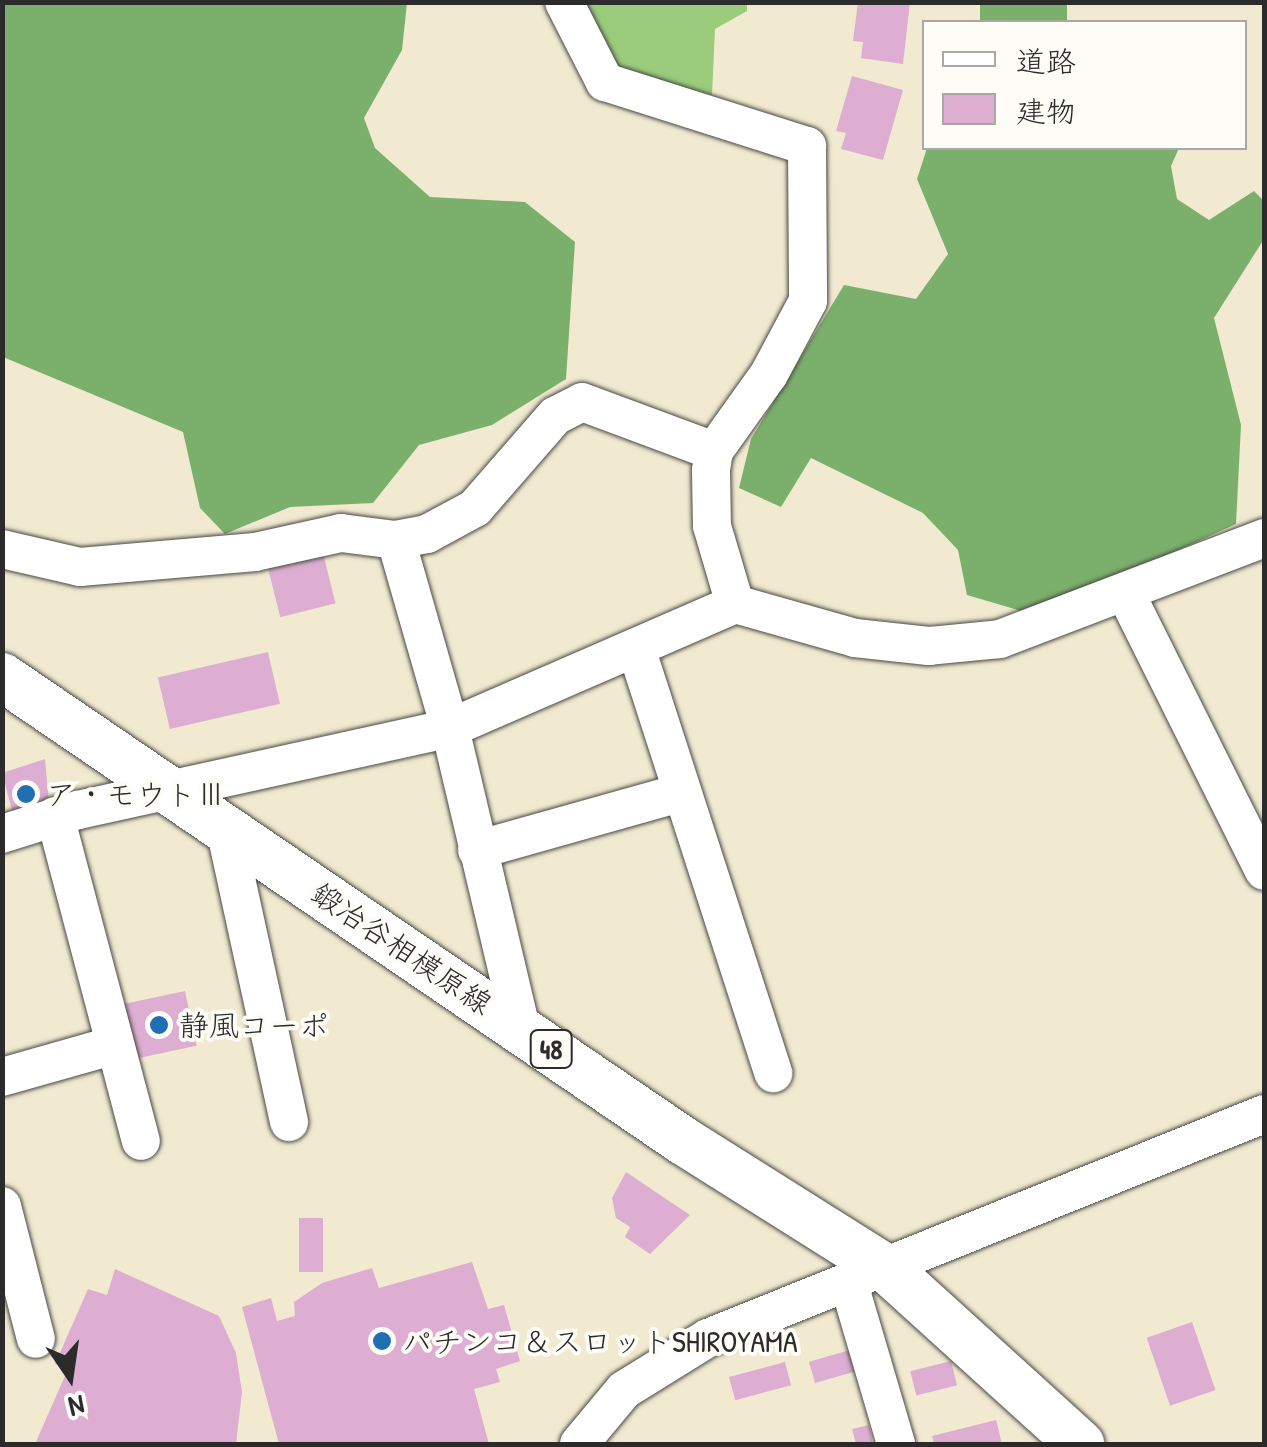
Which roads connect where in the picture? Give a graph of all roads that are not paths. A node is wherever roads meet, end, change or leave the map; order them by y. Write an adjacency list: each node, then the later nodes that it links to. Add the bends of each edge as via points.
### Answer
1 (564, 2): 2 (street, via 604,82 806,146 808,301)
2 (714, 452): 4 (street, via 594,405 571,404 475,508 427,534); 7 (street, via 712,526)
3 (1264, 538): 6 (street)
4 (396, 540): 5 (street, via 341,533 255,552 80,568); 10 (street)
5 (2, 548)
6 (1127, 596): 7 (street, via 1000,640 929,646 855,638); 17 (street)
7 (735, 604): 8 (street)
8 (636, 648): 10 (street); 12 (street)
9 (7, 684): 11 (main road, 鍛冶谷相模原線 / 48)
10 (450, 728): 11 (street); 16 (street)
11 (171, 791): 13 (street); 14 (main road, 鍛冶谷相模原線 / 48)
12 (680, 793): 16 (street); 20 (street)
13 (55, 816): 15 (street); 19 (street)
14 (225, 828): 18 (main road, 鍛冶谷相模原線 / 48); 23 (street)
15 (2, 834)
16 (477, 850): 18 (street)
17 (1264, 871)
18 (522, 1029): 26 (main road, 鍛冶谷相模原線 / 48, via 836,1243)
19 (115, 1045): 21 (street); 24 (street)
20 (773, 1073)
21 (2, 1077)
22 (1264, 1114): 26 (street)
23 (289, 1122)
24 (140, 1141)
25 (2, 1206): 27 (street)
26 (868, 1277): 28 (street, via 669,1358 624,1390); 29 (street); 30 (main road, 鍛冶谷相模原線 / 48)
27 (36, 1340)
28 (579, 1444)
29 (896, 1444)
30 (1080, 1444)

